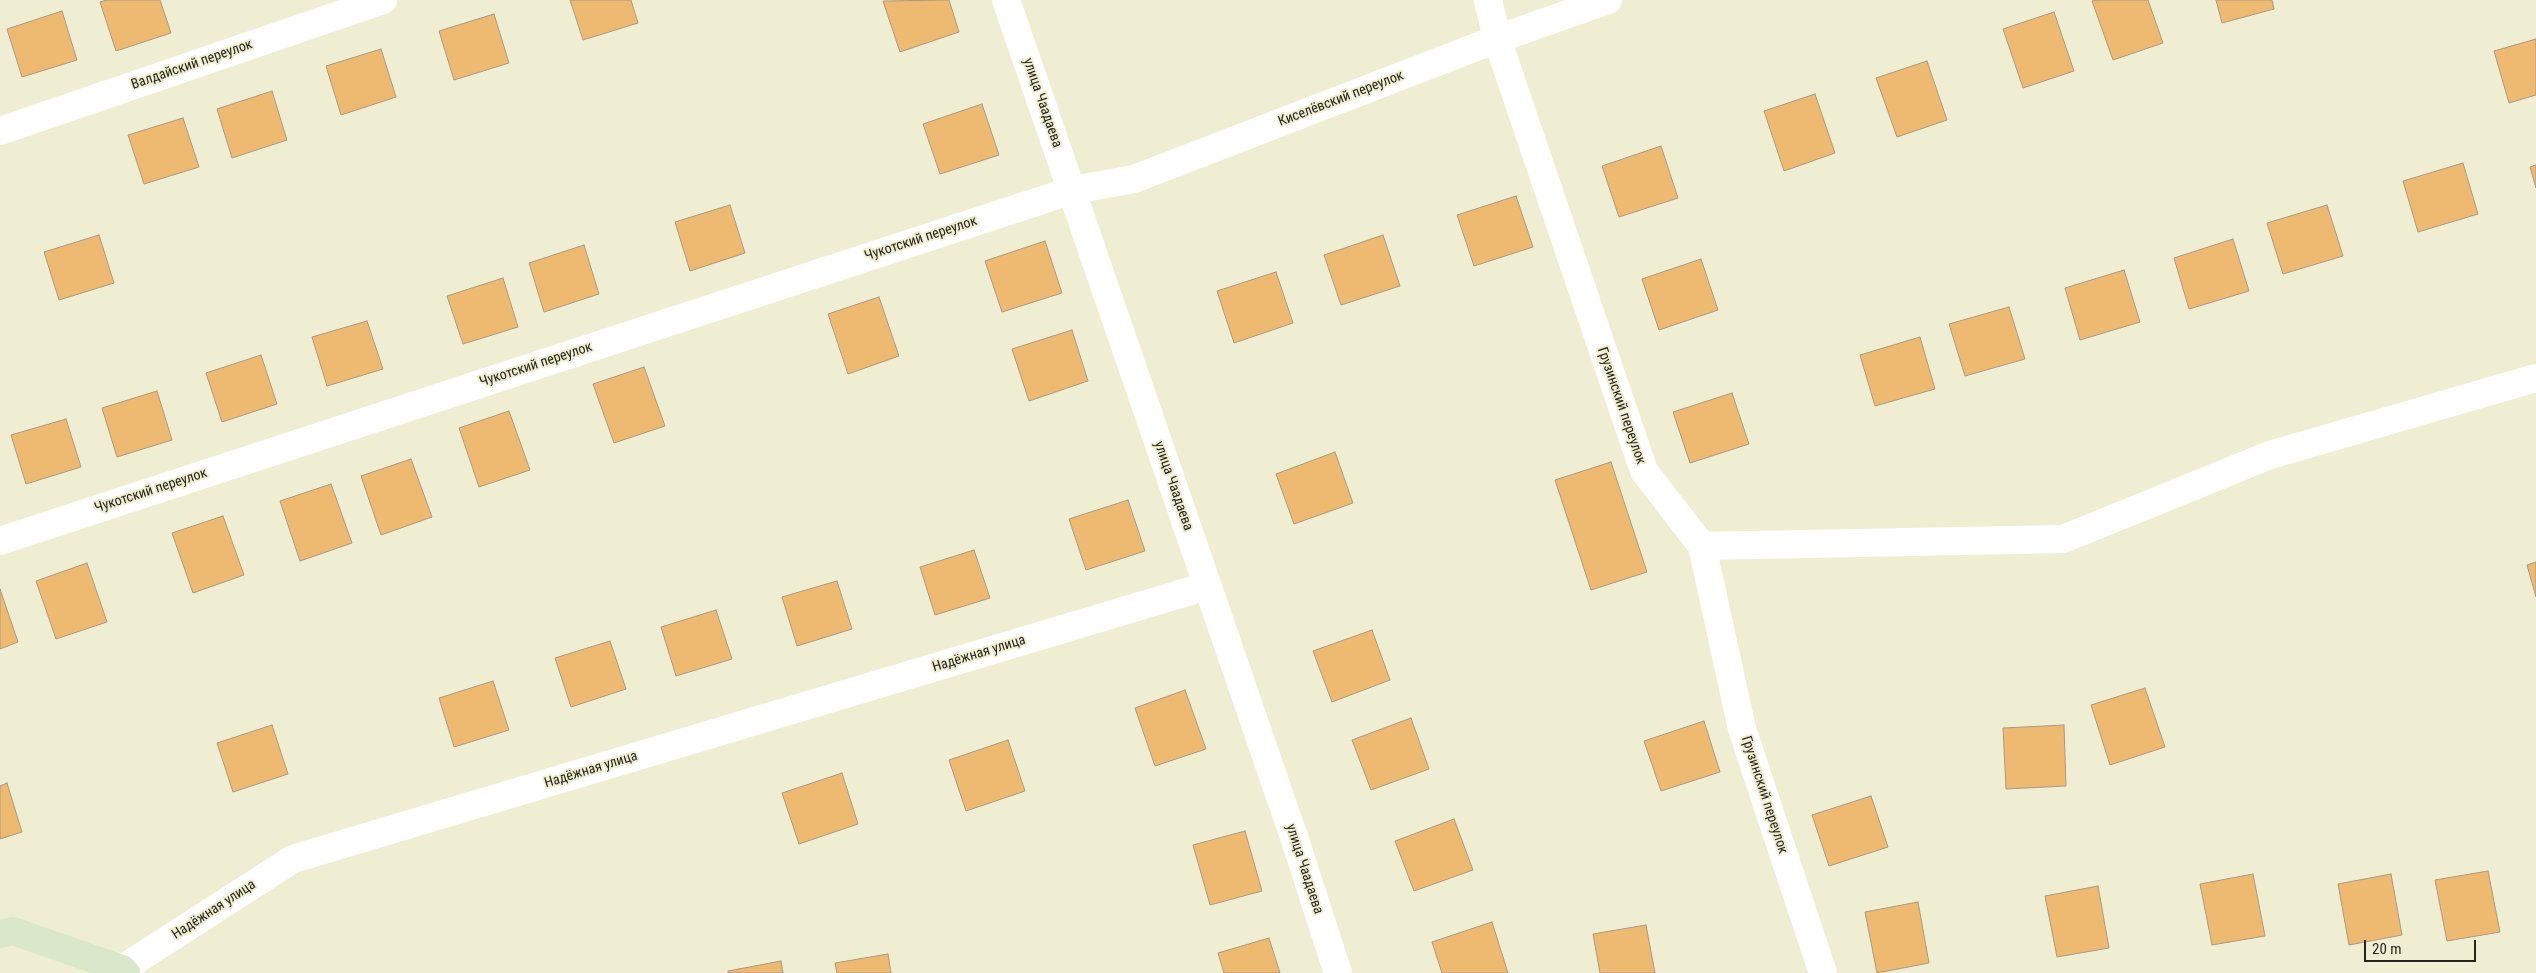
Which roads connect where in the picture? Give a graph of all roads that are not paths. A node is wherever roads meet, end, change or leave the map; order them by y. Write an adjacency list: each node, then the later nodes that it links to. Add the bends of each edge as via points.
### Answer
1 (383, 0): 6 (street, Валдайский переулок)
2 (1006, 0): 7 (street, улица Чаадаева)
3 (1488, 0): 5 (street, Грузинский переулок)
4 (1608, 0): 5 (street, Киселёвский переулок)
5 (1497, 39): 7 (street, Киселёвский переулок, via 1134,178); 10 (street, Грузинский переулок, via 1644,470)
6 (0, 131)
7 (1073, 190): 9 (street, Чукотский переулок); 11 (street, улица Чаадаева)
8 (2536, 378): 10 (street, via 2270,455 2063,539)
9 (0, 541)
10 (1702, 546): 15 (street, Грузинский переулок, via 1742,729)
11 (1207, 586): 13 (street, Надёжная улица, via 293,859); 14 (street, улица Чаадаева)
12 (0, 934): 13 (main road, Надёжная улица, via 13,931)
13 (124, 971)
14 (1338, 973)
15 (1823, 973)

